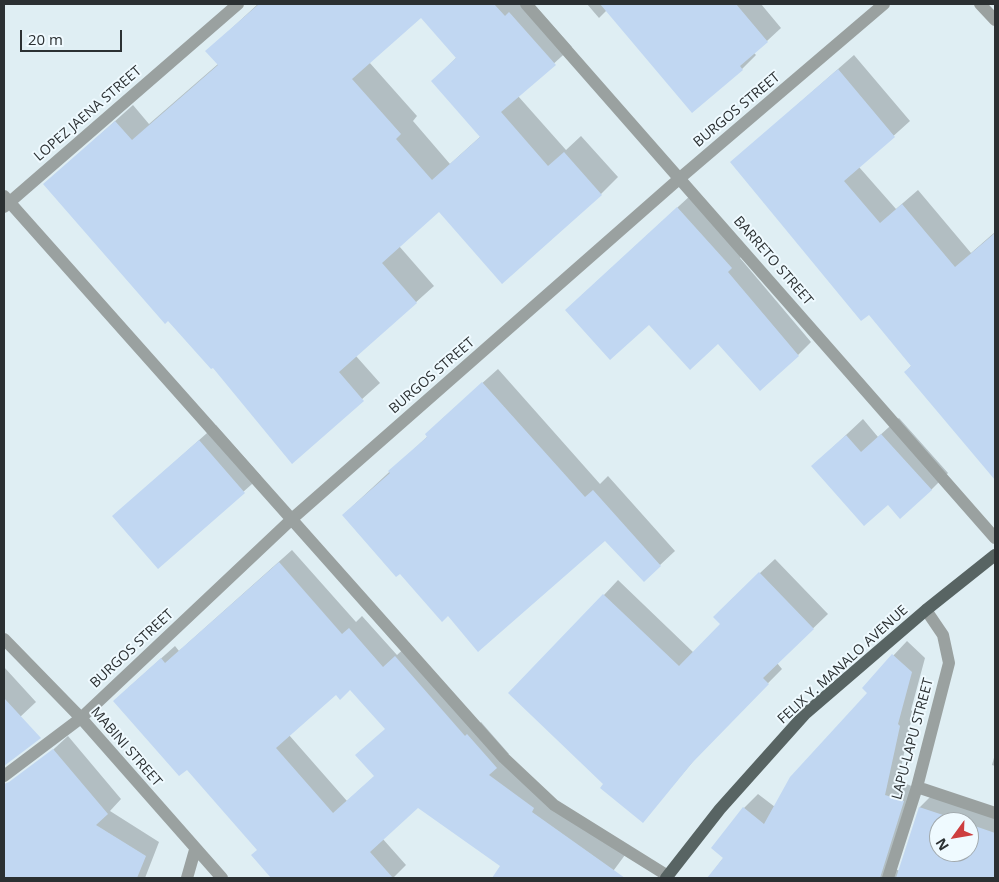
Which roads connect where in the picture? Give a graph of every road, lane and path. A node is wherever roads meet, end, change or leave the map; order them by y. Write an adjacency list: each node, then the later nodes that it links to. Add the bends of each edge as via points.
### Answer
1 (238, 4): 7 (street, LOPEZ JAENA STREET)
2 (526, 4): 6 (street, BARRETO STREET)
3 (884, 4): 6 (street, BURGOS STREET)
4 (980, 4): 5 (street)
5 (995, 20)
6 (680, 178): 8 (street, BURGOS STREET); 9 (street, BARRETO STREET)
7 (6, 202): 8 (street)
8 (292, 518): 13 (street, BURGOS STREET); 18 (street, via 504,758 554,805)
9 (995, 538)
10 (995, 556): 11 (main road, FELIX Y. MANALO AVENUE)
11 (926, 610): 15 (street, LAPU-LAPU STREET, via 944,635 949,663); 18 (main road, FELIX Y. MANALO AVENUE, via 805,714 720,809)
12 (4, 639): 13 (street, MABINI STREET)
13 (81, 718): 14 (street, BURGOS STREET); 17 (street, MABINI STREET)
14 (4, 776)
15 (917, 786): 16 (street); 21 (street, LAPU-LAPU STREET)
16 (995, 813)
17 (195, 850): 19 (street); 20 (street, MABINI STREET)
18 (667, 877)
19 (187, 878)
20 (222, 878)
21 (888, 878)

